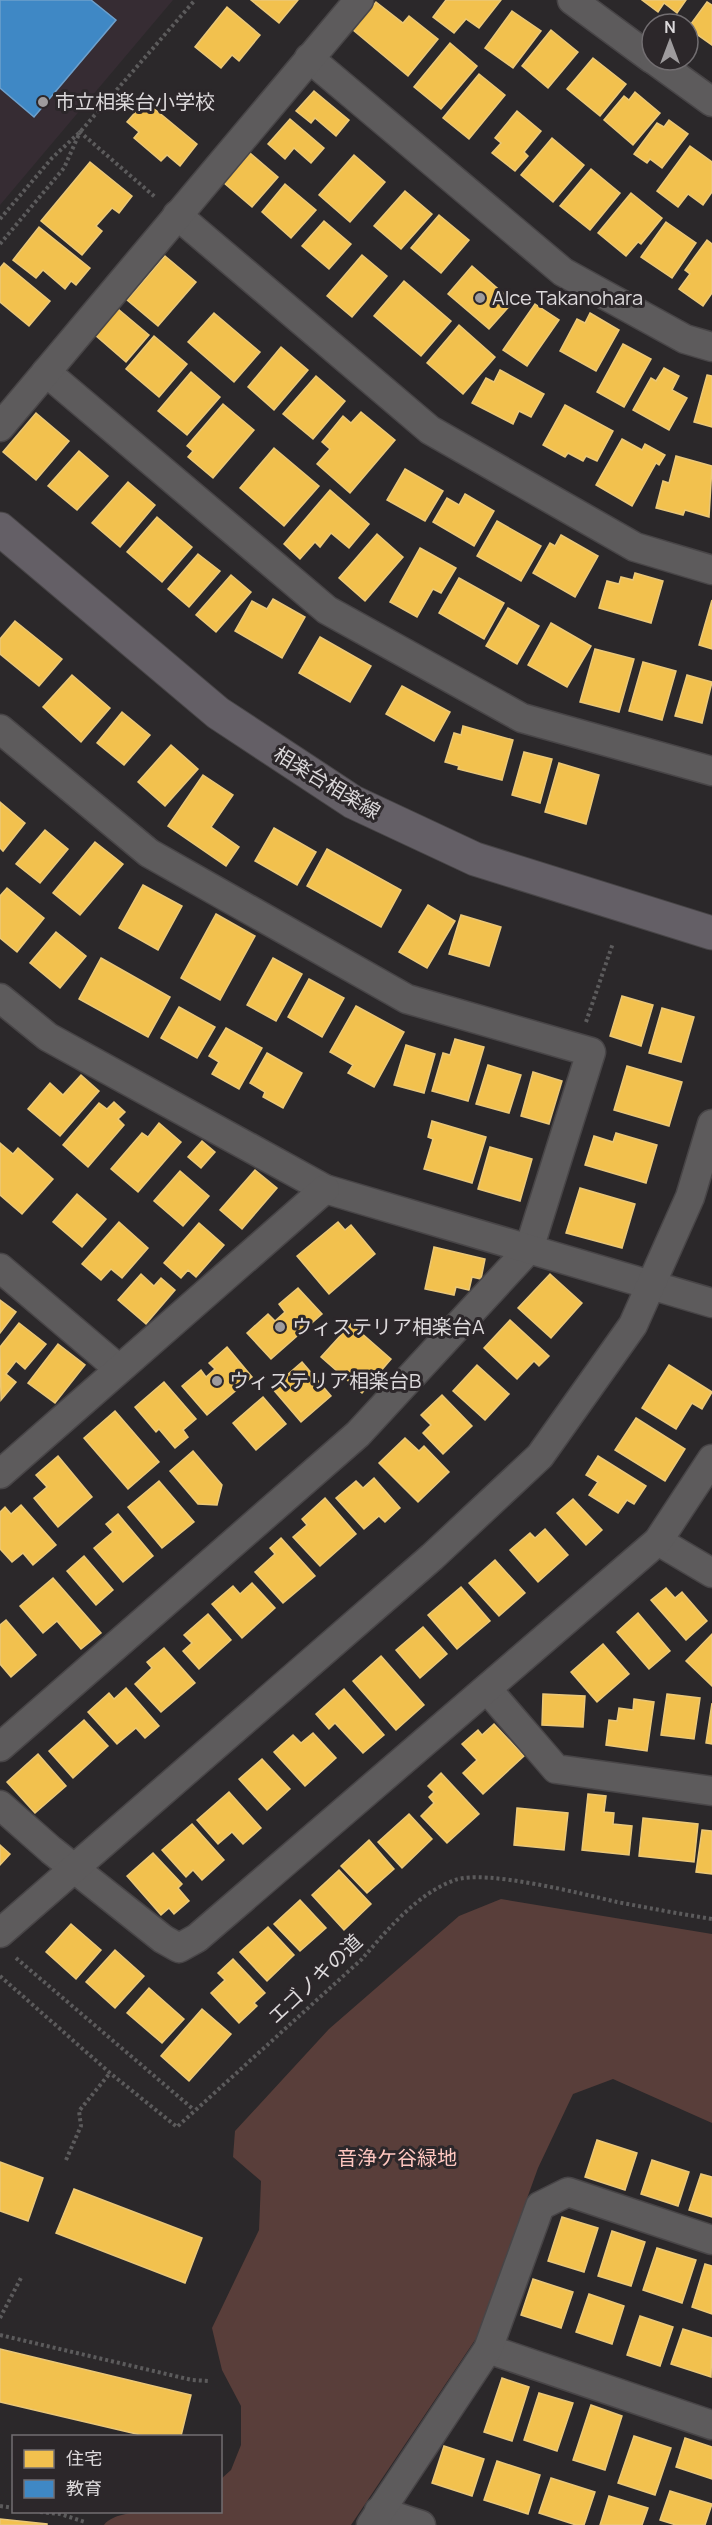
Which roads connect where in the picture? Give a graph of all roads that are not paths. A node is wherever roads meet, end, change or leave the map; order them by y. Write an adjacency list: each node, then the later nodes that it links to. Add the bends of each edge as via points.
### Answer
1 (359, 0): 4 (street)
2 (572, 0): 3 (street)
3 (640, 50)
4 (309, 58): 7 (street); 8 (street, via 563,272 685,339)
5 (671, 72): 6 (street)
6 (712, 102)
7 (177, 214): 9 (street); 12 (street, via 430,430 635,547)
8 (712, 347)
9 (46, 372): 10 (street); 14 (street, via 327,610 522,718)
10 (0, 427)
11 (0, 529): 15 (main road, 相楽台相楽線, via 218,713 353,802 475,860)
12 (712, 570)
13 (0, 729): 19 (street, via 149,854 407,999 591,1052)
14 (712, 771)
15 (712, 933)
16 (0, 998): 18 (street, via 48,1037)
17 (712, 1124): 21 (street, via 690,1197)
18 (325, 1189): 19 (street); 23 (street)
19 (529, 1250): 21 (street); 29 (street, via 358,1434)
20 (0, 1268): 23 (street)
21 (653, 1286): 22 (street); 32 (street, via 633,1325 540,1456 432,1557)
22 (712, 1303)
23 (118, 1369): 25 (street)
24 (712, 1459): 26 (street)
25 (0, 1474)
26 (658, 1540): 27 (street); 28 (street)
27 (712, 1573)
28 (487, 1689): 30 (street, via 556,1769); 32 (street, via 197,1938 179,1948)
29 (0, 1747)
30 (712, 1791)
31 (0, 1805): 32 (street)
32 (73, 1868): 33 (street)
33 (7, 1945)
34 (712, 2240): 35 (street, via 568,2192 540,2206)
35 (488, 2349): 36 (street); 37 (street)
36 (712, 2425)
37 (375, 2518): 38 (street)
38 (421, 2525)

